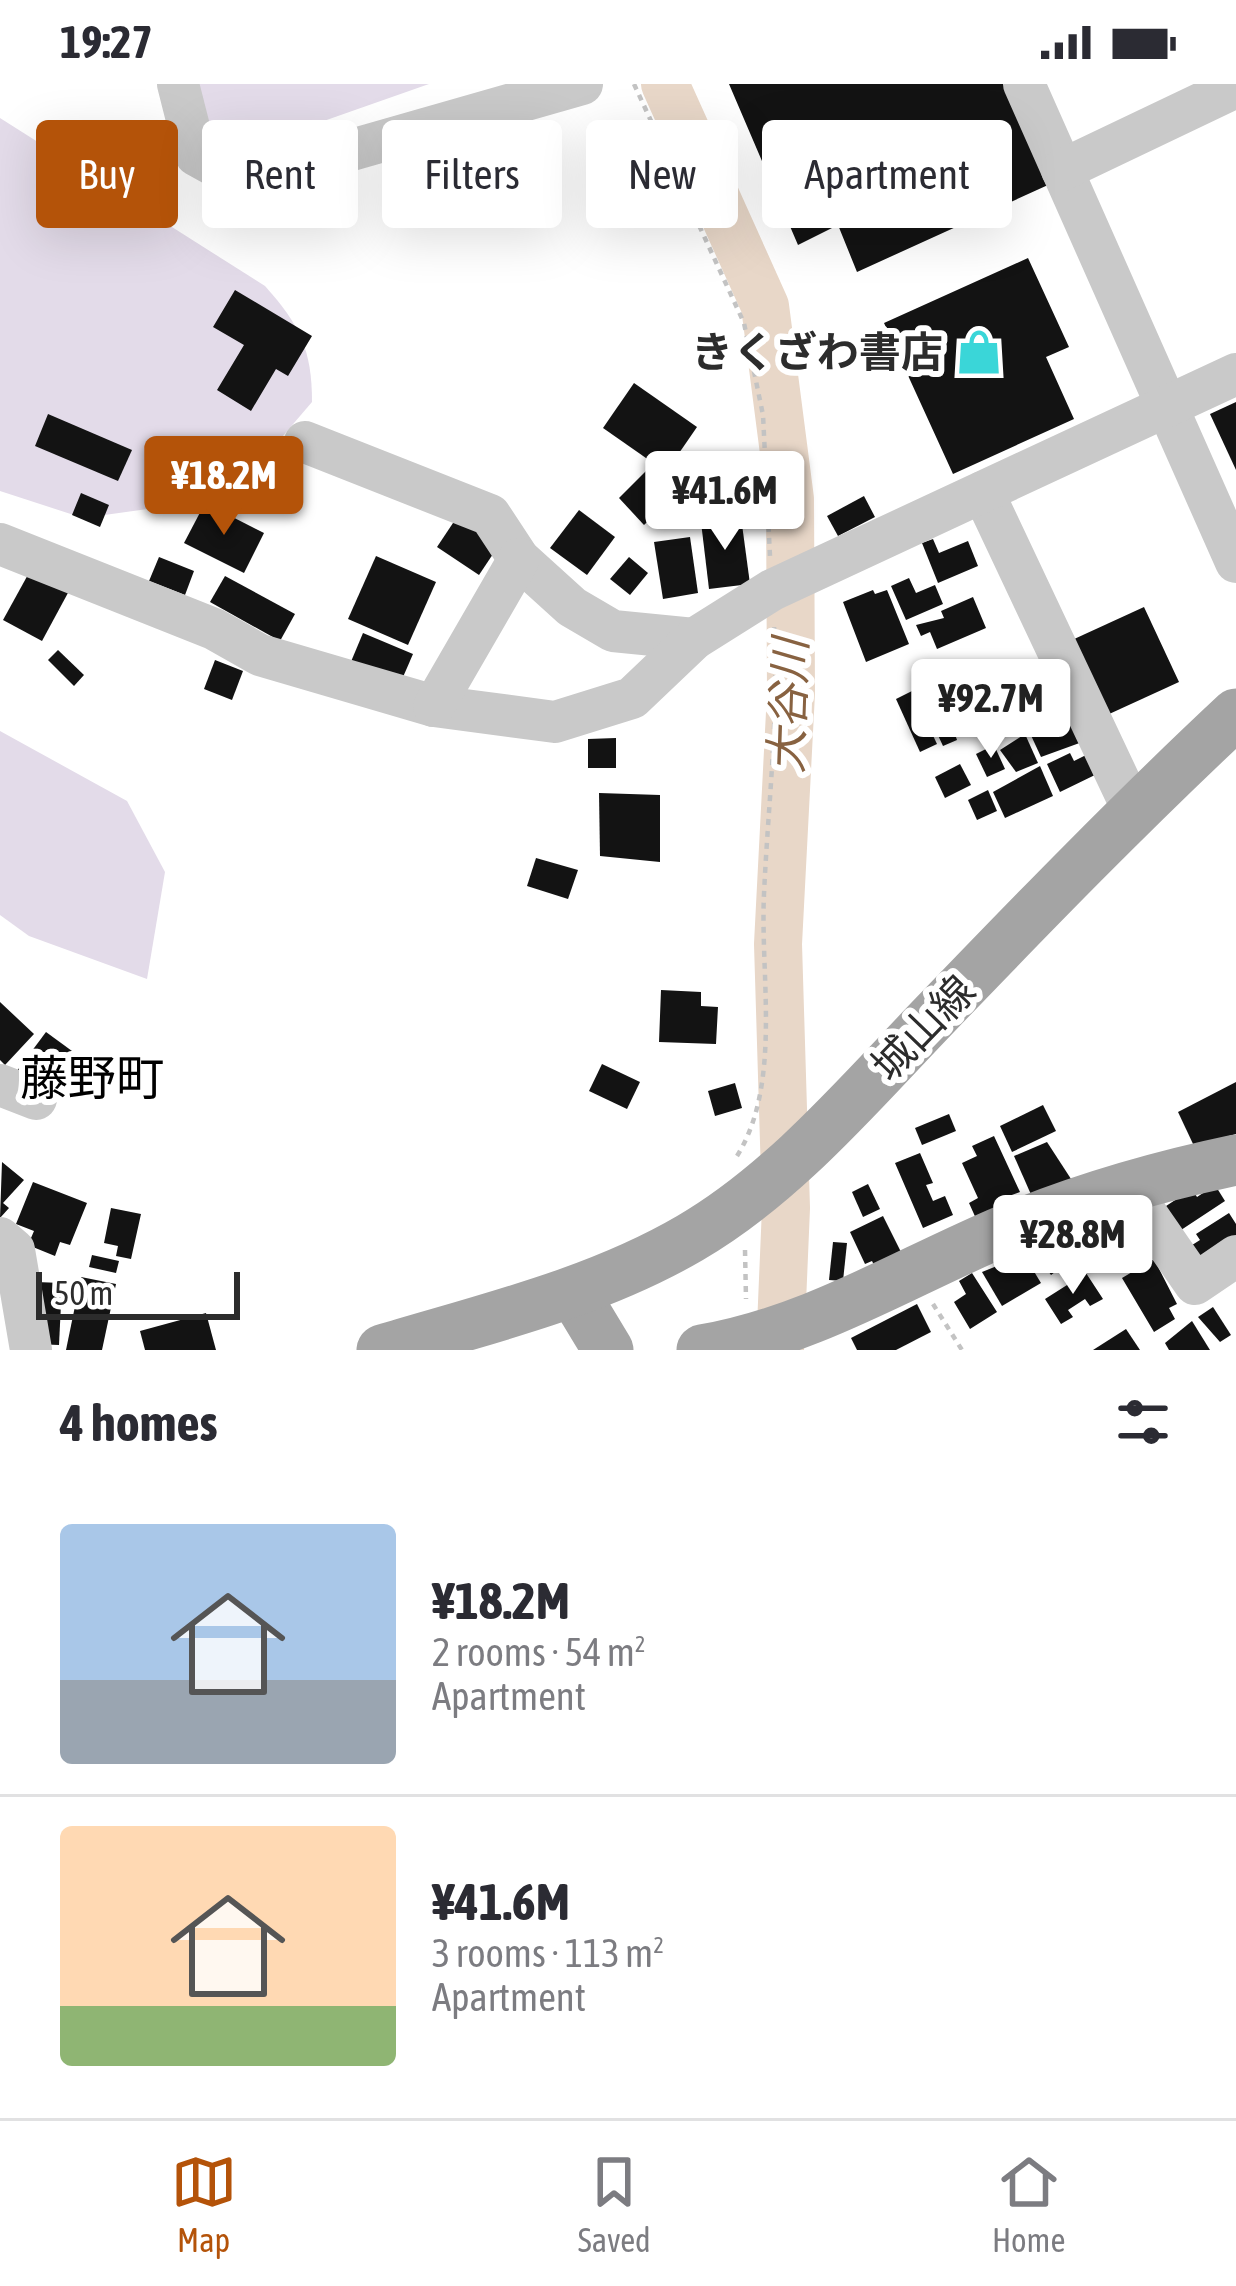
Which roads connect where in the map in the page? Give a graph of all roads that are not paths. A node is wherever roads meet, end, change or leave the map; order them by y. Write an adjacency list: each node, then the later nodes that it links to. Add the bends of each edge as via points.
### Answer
1 (178, 84): 2 (street, via 196,155 243,181)
2 (582, 84)
3 (1024, 84): 5 (street)
4 (1236, 88): 5 (street)
5 (1062, 170): 7 (street)
6 (1236, 374): 7 (street)
7 (1162, 405): 9 (street); 12 (street)
8 (305, 442): 11 (street, via 490,515)
9 (983, 492): 13 (street, via 786,584); 16 (street)
10 (0, 544): 14 (street, via 260,655)
11 (519, 559): 13 (street, via 613,631); 14 (street)
12 (1236, 562)
13 (694, 639): 14 (street, via 632,698 555,722)
14 (434, 706)
15 (1236, 714): 16 (main road, 城山線)
16 (1133, 810): 21 (main road, 城山線, via 754,1192 692,1238)
17 (1234, 1163): 18 (main road)
18 (1129, 1189): 20 (street, via 1195,1284); 22 (main road, via 1010,1228)
19 (0, 1238): 24 (street, via 14,1250)
20 (1236, 1256)
21 (573, 1292): 25 (main road, 城山線); 26 (main road)
22 (814, 1330): 23 (main road)
23 (724, 1346)
24 (31, 1350)
25 (382, 1350)
26 (608, 1350)

